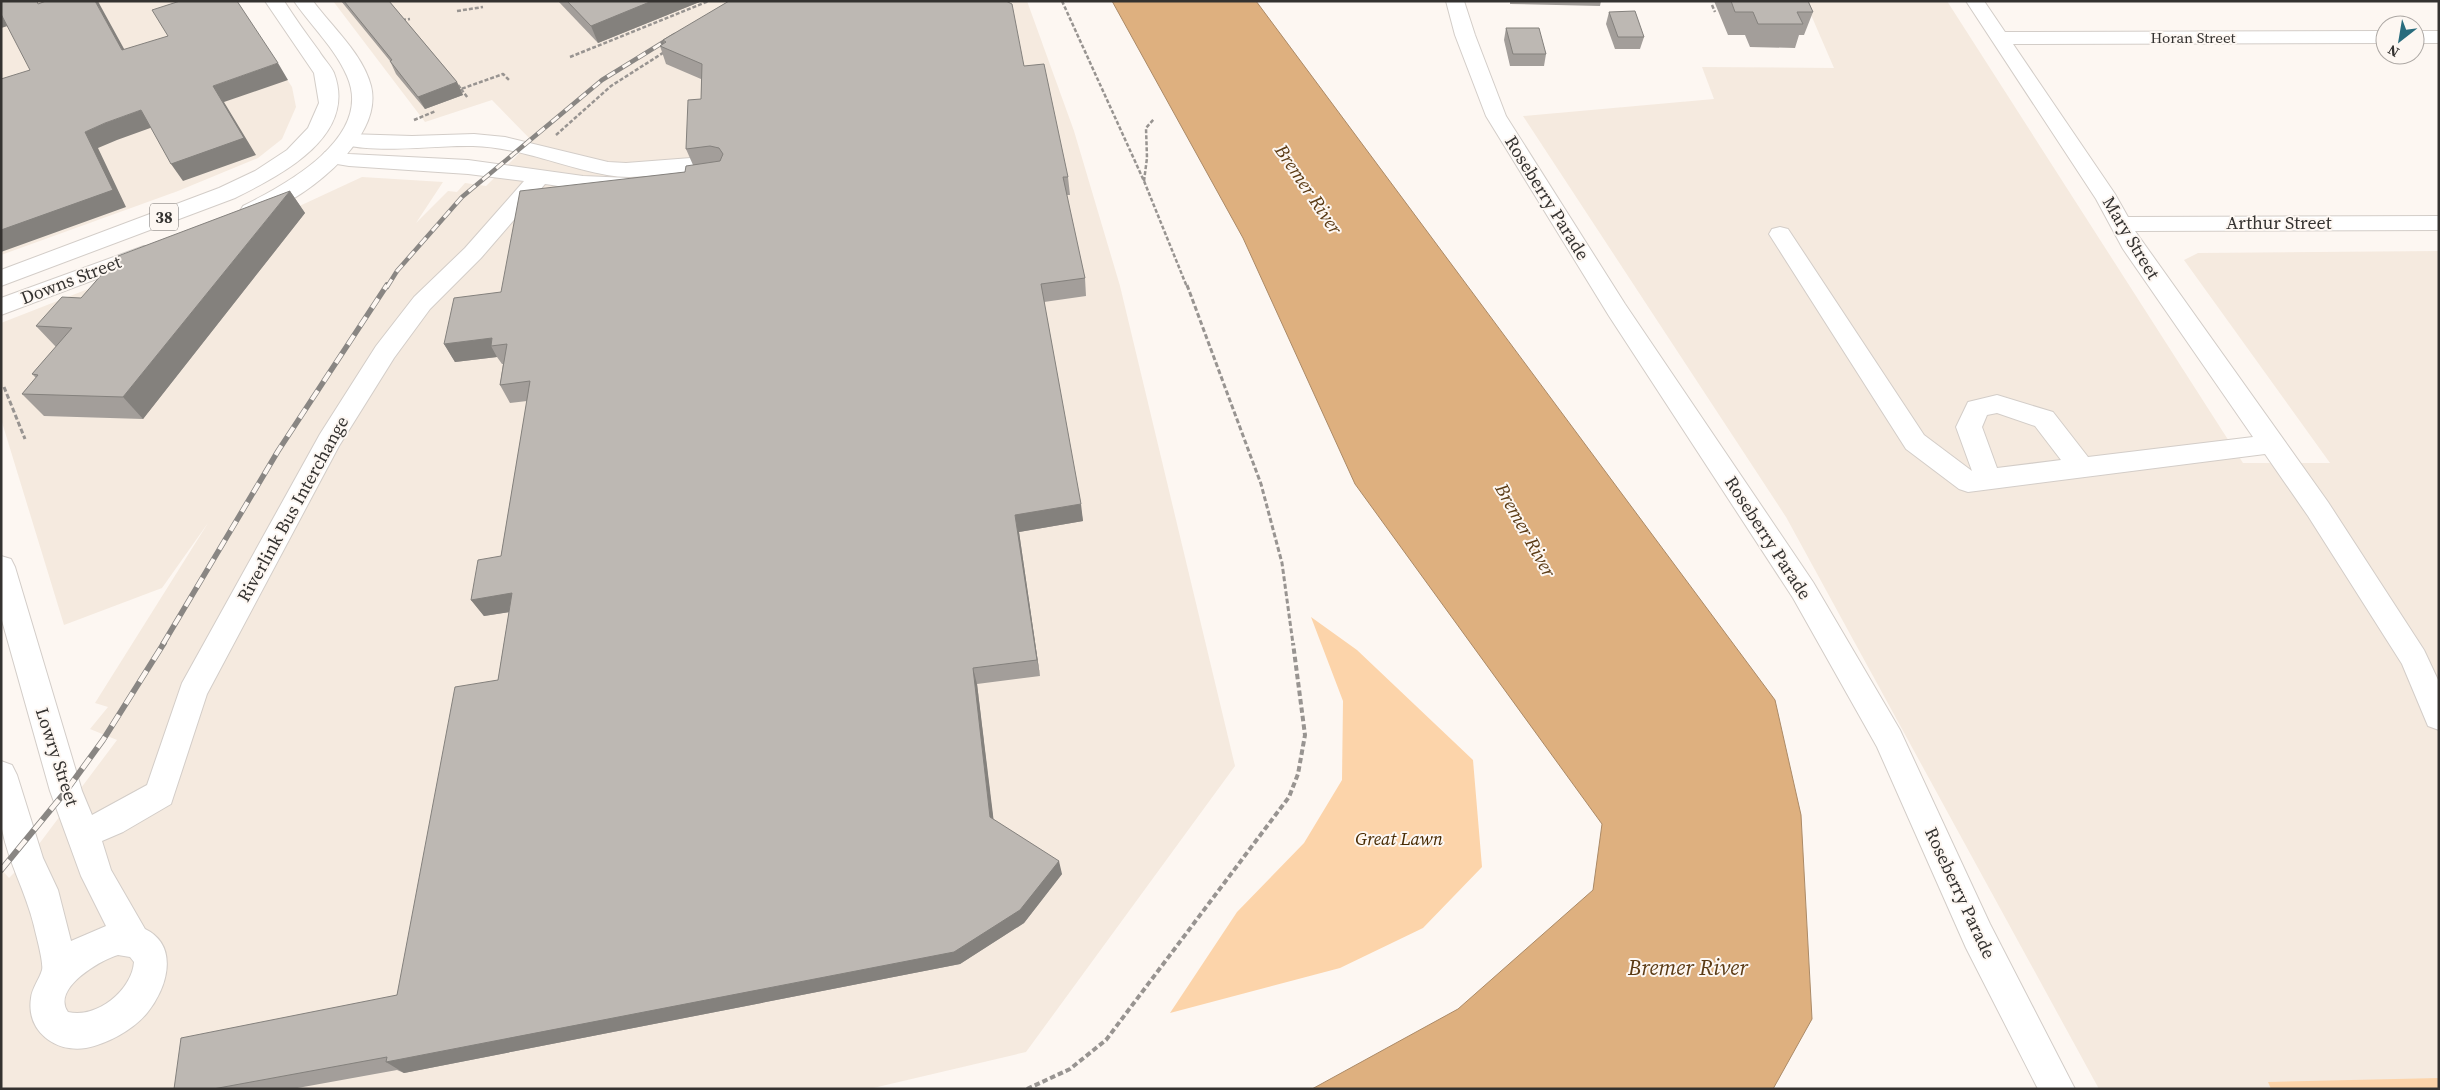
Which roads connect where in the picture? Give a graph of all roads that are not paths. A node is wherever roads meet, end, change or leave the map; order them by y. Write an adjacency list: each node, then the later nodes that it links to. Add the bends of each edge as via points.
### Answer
1 (274, 1): 10 (street, 38, via 329,84 329,102 323,120)
2 (303, 1): 9 (street, via 361,85 361,114)
3 (1455, 1): 31 (street, Roseberry Parade, via 1496,116 1617,310 1803,590 1889,740 1978,936)
4 (1976, 1): 8 (street, Mary Street)
5 (2375, 37): 8 (street, Horan Street)
6 (2425, 37): 7 (street)
7 (2439, 37)
8 (2000, 38): 15 (street, Mary Street, via 2107,199)
9 (348, 140): 10 (street); 11 (street); 12 (street, via 505,142 608,169 717,168 611,184)
10 (307, 142): 11 (street); 18 (street, Downs Street / 38, via 284,162 242,187)
11 (332, 157): 12 (street, via 468,167); 13 (street, via 286,192)
12 (539, 178): 28 (street, Riverlink Bus Interchange, via 473,253 422,303 385,352 329,441 192,692 160,794 112,822)
13 (233, 219)
14 (2439, 223): 15 (street, Arthur Street)
15 (2120, 224): 20 (street, Mary Street, via 2130,244)
16 (1780, 234): 22 (street, via 1915,442 1968,482)
17 (167, 244): 19 (street, Downs Street / 38)
18 (1, 278)
19 (1, 307)
20 (2271, 444): 21 (street); 24 (street, Mary Street)
21 (2081, 467): 22 (street); 22 (street, via 2044,419 1997,404 1977,408 1969,427)
22 (1988, 479)
23 (1, 567): 28 (street, Lowry Street, via 63,782)
24 (2414, 659): 25 (street); 26 (street, Mary Street)
25 (2439, 674)
26 (2439, 717)
27 (1, 774): 30 (street, via 27,860 41,890)
28 (83, 833): 29 (street, Lowry Street, via 97,876)
29 (132, 939): 30 (street, via 103,942 87,949); 30 (street, via 144,945 150,954 152,966 148,980 134,1002 106,1023 76,1031 63,1030 53,1024 46,1004)
30 (60, 973)
31 (2057, 1089)

